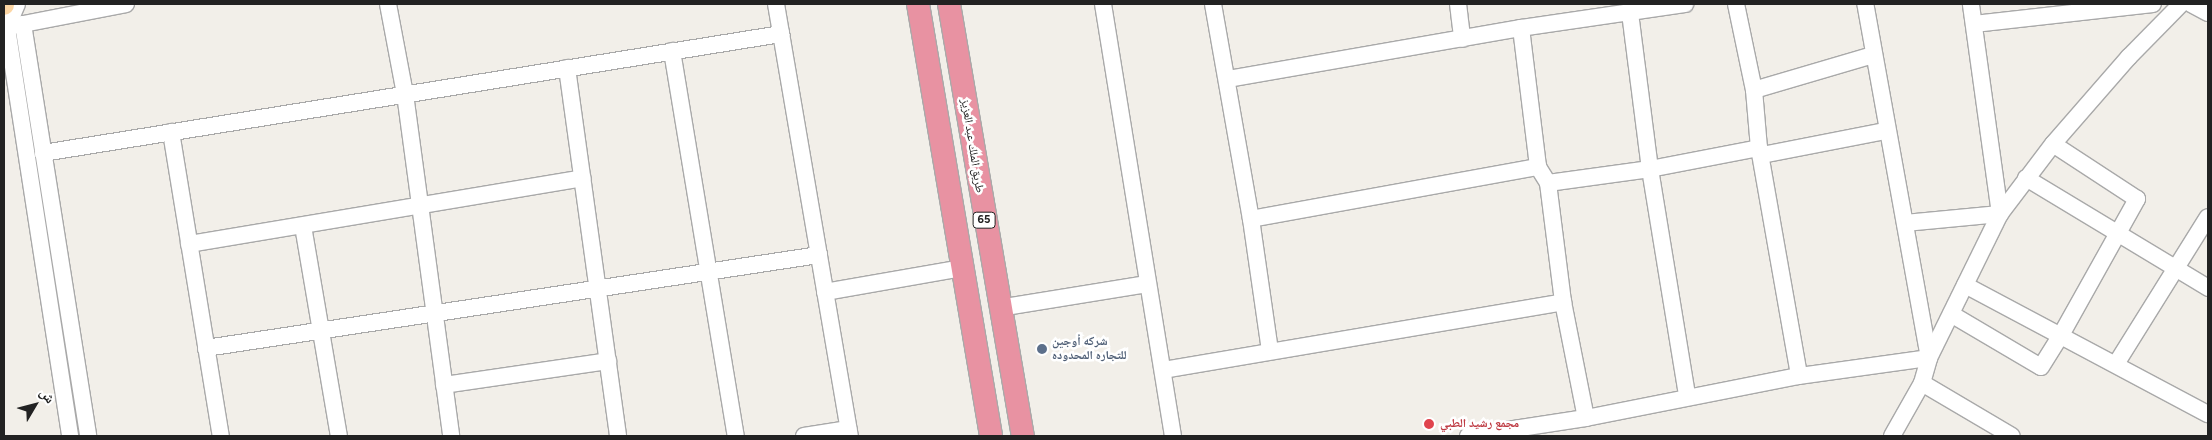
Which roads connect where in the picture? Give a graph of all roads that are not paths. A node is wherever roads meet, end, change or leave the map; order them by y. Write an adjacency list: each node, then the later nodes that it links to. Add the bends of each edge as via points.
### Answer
1 (17, 4): 21 (street)
2 (126, 4): 21 (street)
3 (388, 4): 30 (street)
4 (776, 4): 23 (street)
5 (918, 4): 51 (highway, 65)
6 (949, 4): 7 (street); 60 (highway, طريق الملك عبد العزيز / 65)
7 (956, 4)
8 (1103, 4): 54 (street)
9 (1213, 4): 28 (street)
10 (1458, 4): 24 (street)
11 (1685, 4): 18 (street)
12 (1736, 4): 29 (street)
13 (1865, 4): 26 (street)
14 (1971, 4): 20 (street)
15 (2153, 4): 20 (street)
16 (2181, 4): 34 (street, via 2129,57)
17 (2191, 4): 19 (street)
18 (1630, 13): 22 (street); 38 (street)
19 (2208, 13)
20 (1974, 24): 43 (street)
21 (11, 27): 31 (street); 36 (street)
22 (1521, 28): 24 (street); 37 (street)
23 (781, 34): 25 (street); 50 (street)
24 (1462, 39): 28 (street)
25 (672, 51): 27 (street); 53 (street)
26 (1873, 55): 29 (street); 32 (street)
27 (567, 68): 30 (street); 39 (street)
28 (1228, 79): 45 (street)
29 (1754, 90): 35 (street)
30 (405, 94): 33 (street); 42 (street)
31 (10, 95): 78 (street)
32 (1886, 131): 35 (street); 46 (street)
33 (171, 132): 36 (street); 49 (street)
34 (2053, 144): 40 (street); 48 (street, via 2137,199)
35 (1761, 152): 38 (street); 71 (street)
36 (43, 153): 79 (street)
37 (1538, 167): 41 (street); 45 (street)
38 (1650, 169): 41 (street); 74 (street)
39 (582, 178): 42 (street); 57 (street)
40 (2026, 178): 43 (street); 48 (street)
41 (1548, 183): 59 (street)
42 (420, 207): 47 (street); 62 (street)
43 (2000, 214): 46 (street); 55 (street)
44 (2208, 217): 52 (street)
45 (1251, 219): 66 (street)
46 (1905, 223): 67 (street)
47 (303, 226): 49 (street); 63 (street)
48 (2118, 235): 52 (street); 64 (street)
49 (189, 244): 65 (street)
50 (819, 255): 53 (street); 58 (street)
51 (962, 268): 58 (street); 86 (highway, 65)
52 (2177, 271): 56 (street); 69 (street)
53 (709, 273): 57 (street); 84 (street)
54 (1147, 284): 60 (street); 70 (street)
55 (1965, 285): 61 (street); 64 (street)
56 (2208, 288)
57 (598, 291): 62 (street); 68 (street)
58 (825, 292): 77 (street)
59 (1563, 302): 66 (street); 76 (street)
60 (999, 308): 87 (highway, طريق الملك عبد العزيز / 65)
61 (1951, 314): 64 (street, via 2040,367); 67 (street)
62 (435, 316): 63 (street); 73 (street)
63 (323, 330): 65 (street); 81 (street)
64 (2061, 335): 69 (street)
65 (206, 348): 80 (street)
66 (1270, 351): 70 (street)
67 (1929, 358): 71 (street); 72 (street)
68 (608, 361): 73 (street); 83 (street)
69 (2116, 364): 75 (street)
70 (1163, 370): 88 (street)
71 (1799, 376): 74 (street)
72 (1922, 383): 90 (street); 91 (street)
73 (444, 385): 82 (street)
74 (1687, 396): 76 (street)
75 (2208, 414)
76 (1586, 418): 89 (street)
77 (849, 432): 85 (street)
78 (70, 436)
79 (88, 436)
80 (221, 436)
81 (339, 436)
82 (451, 436)
83 (618, 436)
84 (736, 436)
85 (804, 436)
86 (991, 436)
87 (1023, 436)
88 (1173, 436)
89 (1474, 436)
90 (1892, 436)
91 (2012, 436)

